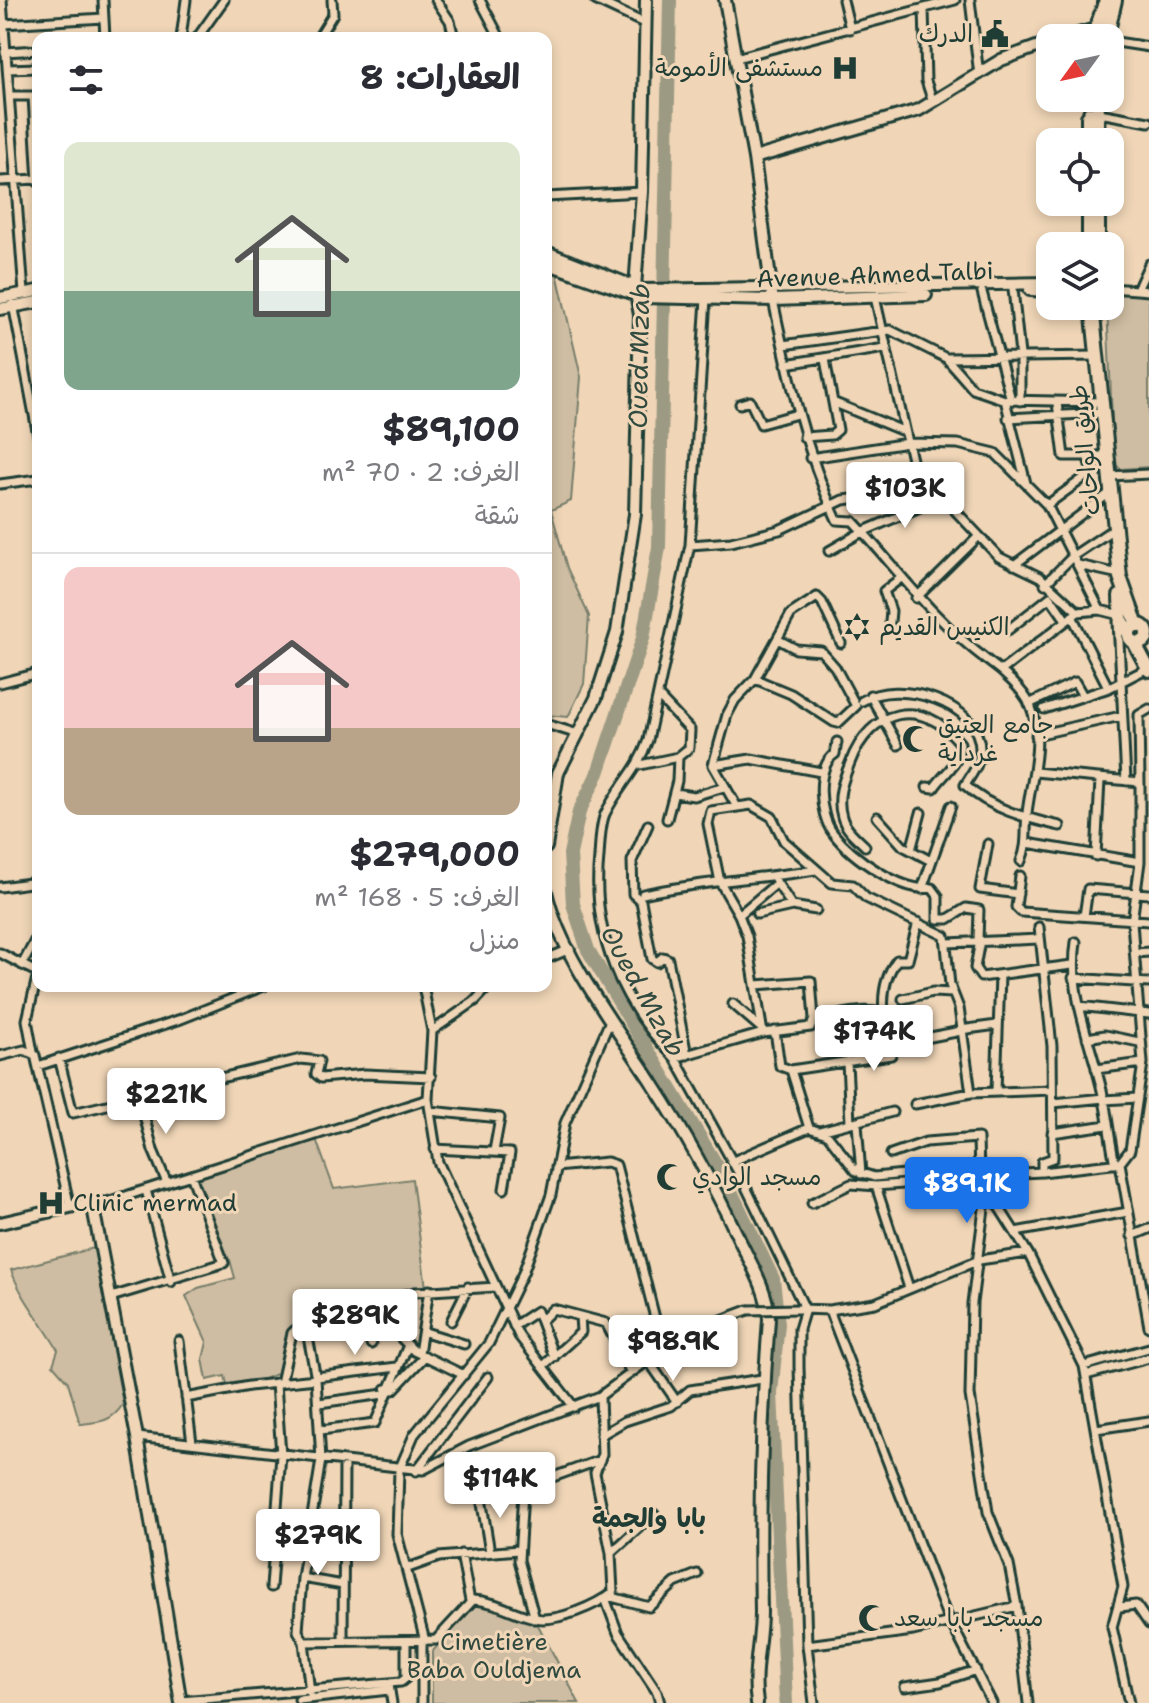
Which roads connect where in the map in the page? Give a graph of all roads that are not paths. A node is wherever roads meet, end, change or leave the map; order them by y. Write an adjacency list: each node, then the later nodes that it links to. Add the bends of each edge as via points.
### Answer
1 (2, 0): 19 (street)
2 (103, 0): 17 (street)
3 (186, 0): 24 (street)
4 (224, 0): 25 (street)
5 (332, 0): 26 (street, via 335,8)
6 (436, 0): 27 (street)
7 (480, 0): 28 (street)
8 (595, 0): 18 (street)
9 (646, 0): 18 (main road)
10 (725, 0): 34 (main road)
11 (843, 0): 22 (street)
12 (955, 0): 16 (street)
13 (970, 0): 37 (street)
14 (1106, 0): 20 (main road)
15 (1115, 0): 21 (main road)
16 (924, 8): 22 (street); 40 (street, via 926,81)
17 (104, 18): 19 (street); 23 (street)
18 (644, 23): 47 (main road)
19 (3, 24): 33 (street)
20 (1103, 24)
21 (1106, 24)
22 (850, 29): 34 (street)
23 (105, 32)
24 (182, 32)
25 (201, 32)
26 (321, 32)
27 (453, 32)
28 (497, 32)
29 (1124, 40): 31 (street)
30 (1036, 47): 37 (main road)
31 (1149, 47)
32 (32, 50): 33 (street)
33 (5, 52): 36 (street)
34 (736, 58): 43 (main road)
35 (32, 68): 36 (street)
36 (7, 69): 38 (street)
37 (979, 75): 40 (main road)
38 (10, 96): 39 (street); 45 (street)
39 (32, 96)
40 (933, 102): 43 (main road)
41 (1110, 112): 42 (street)
42 (1149, 122)
43 (754, 158): 62 (main road)
44 (0, 181): 45 (street)
45 (17, 181): 46 (street); 61 (street)
46 (32, 181)
47 (642, 192): 48 (street); 59 (main road)
48 (552, 197)
49 (552, 255): 59 (main road)
50 (1149, 264): 56 (street)
51 (552, 265): 59 (main road)
52 (1036, 284): 62 (main road)
53 (1013, 289): 55 (main road, Avenue Ahmed Talbi); 60 (main road, Avenue Ahmed Talbi); 72 (street)
54 (1124, 289): 56 (street)
55 (1036, 290)
56 (1137, 290): 57 (street)
57 (1149, 291)
58 (32, 292): 61 (main road)
59 (639, 292): 63 (main road, Avenue Ahmed Talbi); 146 (main road, via 634,525 614,647)
60 (982, 292): 64 (main road, Avenue Ahmed Talbi); 73 (street)
61 (24, 293): 65 (main road)
62 (772, 295): 63 (main road, Avenue Ahmed Talbi); 64 (main road, Avenue Ahmed Talbi); 70 (street)
63 (704, 296): 110 (street)
64 (875, 297): 69 (street)
65 (9, 300): 66 (main road); 67 (main road); 82 (street)
66 (32, 302)
67 (0, 309)
68 (1095, 320): 74 (main road, طريق الواحات)
69 (883, 329): 70 (street); 71 (street); 75 (street, via 908,336)
70 (783, 345): 77 (street)
71 (885, 348): 76 (street); 87 (street)
72 (1020, 355): 73 (street); 74 (street); 78 (street)
73 (997, 356): 75 (street); 78 (street)
74 (1098, 356): 83 (main road, طريق الواحات)
75 (946, 358): 78 (street, via 973,389)
76 (825, 359): 77 (street); 79 (street)
77 (786, 364): 84 (street)
78 (1012, 400): 80 (street); 86 (street)
79 (835, 403): 87 (street); 88 (street, via 836,433)
80 (1057, 403): 83 (street); 85 (street)
81 (740, 404): 84 (street, via 750,401 764,425)
82 (32, 408)
83 (1102, 408): 85 (street); 90 (main road, طريق الواحات)
84 (797, 414): 88 (street)
85 (1057, 414): 86 (street); 92 (street, via 1064,456)
86 (1008, 418): 100 (street)
87 (903, 431): 89 (street)
88 (804, 437): 91 (street)
89 (908, 443): 91 (street); 95 (street); 100 (street, via 958,444 995,453)
90 (1107, 456): 92 (street); 94 (main road, طريق الواحات)
91 (810, 458): 105 (street)
92 (1088, 458): 93 (street)
93 (1092, 472): 94 (street); 104 (street)
94 (1108, 473): 96 (street); 102 (main road, طريق الواحات)
95 (914, 474): 99 (street, via 896,472); 101 (street)
96 (1149, 474)
97 (32, 480): 98 (street)
98 (0, 484)
99 (866, 486)
100 (1027, 488): 104 (street)
101 (925, 490): 103 (street); 105 (street, via 843,500)
102 (1111, 492): 106 (street); 107 (main road, طريق الواحات)
103 (936, 500): 108 (street); 109 (street, via 948,503)
104 (1047, 505): 106 (street)
105 (832, 507): 108 (street, via 837,520 850,520); 110 (street, via 779,530)
106 (1060, 528): 112 (street); 113 (street)
107 (1115, 528): 112 (street); 115 (main road, طريق الواحات)
108 (862, 532): 111 (street); 116 (street)
109 (979, 536): 113 (street); 118 (street)
110 (690, 545): 137 (street)
111 (829, 551)
112 (1073, 556): 114 (street); 117 (street)
113 (1014, 565): 117 (street)
114 (1078, 565): 115 (street); 119 (street)
115 (1120, 577): 120 (main road, طريق الواحات); 124 (main road, طريق الواحات)
116 (901, 578): 118 (street); 122 (street, via 884,591)
117 (1045, 584): 121 (street)
118 (916, 598): 128 (street)
119 (1100, 610): 120 (street); 121 (street)
120 (1119, 615): 124 (main road, طريق الواحات)
121 (1072, 616): 123 (street, via 1050,597); 128 (street); 133 (street)
122 (890, 622)
123 (1008, 630)
124 (1135, 633): 127 (main road); 131 (street)
125 (779, 640): 126 (street, via 791,614 817,597); 130 (street); 130 (street, via 796,649 821,651 856,706 834,722 791,694)
126 (841, 643)
127 (1148, 669): 131 (street)
128 (1001, 671): 139 (street)
129 (32, 675): 132 (street)
130 (755, 679): 152 (street, via 727,715)
131 (1119, 682): 133 (street); 143 (street)
132 (0, 683)
133 (1108, 687): 136 (street)
134 (870, 695): 138 (street); 144 (street); 168 (street, via 913,692 966,719 980,753 965,785 977,798)
135 (1049, 695): 136 (street, via 1075,682); 139 (street); 140 (street)
136 (1083, 696): 140 (street)
137 (659, 697): 150 (street, via 690,729 689,748); 151 (street)
138 (862, 701)
139 (1029, 704): 147 (street)
140 (1055, 705): 141 (street)
141 (1044, 709)
142 (1149, 709): 158 (street, via 1139,714)
143 (1121, 716): 147 (street); 157 (street)
144 (884, 717): 149 (street); 160 (street, via 926,717 960,743 948,774 934,788); 173 (street, via 859,741 841,781 842,819)
145 (552, 726): 146 (street)
146 (578, 734): 156 (main road)
147 (1036, 735): 154 (street)
148 (837, 742): 153 (street)
149 (898, 745)
150 (678, 757): 151 (street); 161 (street)
151 (640, 765): 244 (street, via 604,816 597,908 618,978)
152 (713, 765): 153 (street, via 751,759); 159 (street)
153 (821, 772): 185 (street, via 833,833 854,856)
154 (1035, 772): 155 (street); 168 (street)
155 (1100, 780): 157 (street); 175 (street)
156 (552, 781)
157 (1126, 781): 158 (street)
158 (1140, 782): 166 (street)
159 (724, 787): 161 (street, via 694,796); 163 (street)
160 (927, 787)
161 (674, 793): 167 (street)
162 (951, 806): 176 (street)
163 (737, 807): 179 (street, via 751,805 772,817 784,841); 182 (street, via 710,812)
164 (921, 813): 174 (street)
165 (877, 817): 174 (street)
166 (1145, 817): 178 (street)
167 (667, 819)
168 (1027, 819): 170 (street); 171 (street)
169 (648, 825): 241 (street, via 632,861 633,894 641,901 652,959 668,959)
170 (1060, 826)
171 (1027, 843): 175 (street); 177 (street)
172 (988, 844): 188 (street, via 979,887)
173 (865, 846)
174 (911, 850): 176 (street)
175 (1096, 856): 178 (street)
176 (931, 861): 185 (street)
177 (1021, 861)
178 (1140, 862): 186 (street)
179 (816, 870): 181 (street); 196 (street, via 832,883 853,885 866,898)
180 (1020, 876): 188 (street)
181 (776, 880): 182 (street); 190 (street); 193 (street)
182 (720, 882): 187 (street); 193 (street)
183 (32, 883): 184 (street)
184 (0, 887)
185 (922, 889): 201 (street, via 937,892 938,919 966,908 979,910)
186 (1135, 893): 189 (street); 194 (street, via 1088,889); 197 (street)
187 (643, 894)
188 (1018, 894): 194 (street, via 1016,907 1021,912)
189 (1149, 894)
190 (792, 906): 191 (street); 192 (street)
191 (816, 910)
192 (757, 914)
193 (739, 915): 218 (street)
194 (1084, 916): 197 (street)
195 (1149, 921): 197 (street)
196 (918, 922): 203 (street, via 945,936); 227 (street, via 909,958 897,960 889,971)
197 (1132, 922): 207 (street)
198 (552, 924): 205 (main road)
199 (1039, 927): 200 (street)
200 (1039, 939): 201 (street); 212 (street)
201 (979, 940): 203 (street); 214 (street, via 976,973)
202 (1076, 942): 211 (street)
203 (947, 943): 223 (street)
204 (32, 946): 210 (street)
205 (570, 949): 209 (street); 231 (main road)
206 (1149, 952): 207 (street)
207 (1135, 953): 217 (street)
208 (1, 955): 210 (street)
209 (552, 956)
210 (22, 965): 213 (street)
211 (1072, 965): 212 (street); 215 (street)
212 (1042, 967): 214 (street); 251 (street)
213 (32, 970)
214 (1000, 975): 232 (street)
215 (1073, 978): 217 (street); 226 (street)
216 (1149, 983): 217 (street)
217 (1136, 984): 228 (street)
218 (756, 985): 230 (street, via 811,981); 234 (street)
219 (34, 992): 240 (street, via 27,1020)
220 (249, 992): 243 (street)
221 (424, 992): 233 (street)
222 (483, 992): 233 (street)
223 (952, 993): 224 (street); 236 (street)
224 (903, 999)
225 (733, 1004): 234 (street)
226 (1079, 1006): 228 (street); 237 (street)
227 (884, 1013): 230 (street); 239 (street, via 891,1018)
228 (1138, 1014): 229 (street); 238 (street)
229 (1149, 1014)
230 (814, 1019): 235 (street, via 811,1027)
231 (609, 1023): 272 (street, via 565,1123); 328 (main road, via 674,1120 760,1282 769,1311)
232 (997, 1025): 236 (street); 252 (street)
233 (432, 1031): 250 (street)
234 (762, 1031): 235 (street); 241 (street)
235 (775, 1031): 249 (street, via 780,1066)
236 (960, 1031): 239 (street); 253 (street)
237 (1087, 1038): 238 (street, via 1105,1035); 248 (street)
238 (1139, 1042): 246 (street)
239 (895, 1044): 245 (street, via 891,1055)
240 (33, 1052): 242 (street); 247 (street)
241 (687, 1055): 244 (street)
242 (0, 1056)
243 (59, 1058): 247 (street); 254 (street, via 73,1113)
244 (675, 1058): 270 (street)
245 (847, 1062): 249 (street); 262 (street)
246 (1143, 1063): 248 (street); 255 (street)
247 (38, 1066): 284 (street)
248 (1096, 1069): 257 (street)
249 (791, 1070): 264 (street)
250 (431, 1077): 254 (street, via 321,1078 316,1074 319,1061 301,1059); 256 (street)
251 (1052, 1090): 252 (street); 258 (street)
252 (996, 1091): 253 (street)
253 (971, 1093): 259 (street)
254 (139, 1096): 277 (street)
255 (1137, 1098): 257 (street); 271 (street, via 1130,1150)
256 (428, 1099): 260 (street); 275 (street)
257 (1104, 1099): 258 (street); 263 (street)
258 (1053, 1103): 266 (street)
259 (915, 1104)
260 (430, 1111): 267 (street); 268 (street, via 497,1116)
261 (892, 1112): 262 (street)
262 (853, 1123): 265 (street); 274 (street)
263 (1107, 1125): 266 (street); 271 (street)
264 (809, 1128): 265 (street); 270 (street)
265 (818, 1131): 274 (street, via 832,1139)
266 (1052, 1133): 273 (street, via 1053,1158 1042,1162)
267 (435, 1149): 268 (street); 294 (street)
268 (494, 1151): 279 (street, via 511,1154)
269 (891, 1154): 276 (street, via 926,1142 978,1138)
270 (731, 1162): 300 (street, via 795,1282)
271 (1117, 1163): 273 (street); 285 (street)
272 (556, 1167): 299 (street, via 537,1238); 311 (street, via 616,1165 655,1318)
273 (1042, 1172): 276 (street)
274 (861, 1174): 276 (street, via 945,1170)
275 (191, 1175): 277 (street); 292 (street, via 224,1263)
276 (979, 1175)
277 (167, 1183): 280 (street)
278 (876, 1186): 281 (street, via 943,1181); 283 (street, via 851,1184); 295 (street)
279 (504, 1189)
280 (146, 1190): 282 (street); 292 (street)
281 (986, 1193): 288 (street); 291 (street)
282 (92, 1202): 284 (main road); 297 (main road)
283 (812, 1203)
284 (70, 1207): 286 (main road)
285 (1128, 1212): 288 (street); 289 (street)
286 (0, 1223)
287 (1149, 1229): 289 (street)
288 (1015, 1232): 290 (street)
289 (1132, 1236): 308 (street)
290 (1028, 1253): 291 (street); 321 (street)
291 (979, 1260): 295 (street); 361 (street, via 970,1331 971,1404 988,1512 1009,1565)
292 (171, 1282): 297 (street)
293 (468, 1287): 294 (street); 296 (street); 305 (street)
294 (496, 1287): 299 (street)
295 (909, 1288): 302 (street, via 882,1301)
296 (429, 1290): 298 (street); 309 (street)
297 (111, 1297): 340 (main road)
298 (367, 1304): 301 (street); 314 (street)
299 (506, 1309): 307 (street); 324 (street)
300 (802, 1309): 302 (street); 311 (street, bridge, via 748,1310); 370 (street)
301 (352, 1310): 306 (street); 312 (street)
302 (829, 1310): 364 (street)
303 (580, 1316): 304 (street, via 551,1309); 317 (street, via 581,1332); 323 (street, via 606,1323)
304 (542, 1320): 307 (street, via 535,1310); 317 (street)
305 (451, 1321)
306 (306, 1326): 327 (street); 329 (street, via 292,1333)
307 (514, 1326): 320 (street)
308 (1149, 1327)
309 (425, 1332): 313 (street); 316 (street)
310 (179, 1341): 332 (street)
311 (670, 1343): 319 (street)
312 (371, 1344)
313 (464, 1344)
314 (408, 1345): 316 (street); 322 (street)
315 (1149, 1348): 321 (street)
316 (422, 1355): 324 (street); 330 (street, via 393,1390)
317 (554, 1357): 320 (street)
318 (1149, 1358): 325 (street)
319 (648, 1360): 323 (street); 333 (street)
320 (543, 1366): 335 (street)
321 (1084, 1366): 325 (street)
322 (397, 1367): 327 (street); 330 (street)
323 (631, 1373): 331 (street)
324 (464, 1375): 346 (street, via 414,1435)
325 (1086, 1375): 337 (street)
326 (488, 1377): 347 (street)
327 (316, 1378): 329 (street); 334 (street)
328 (762, 1379): 333 (street, via 694,1388); 381 (main road)
329 (278, 1383): 332 (street); 342 (street)
330 (385, 1392): 334 (street); 338 (street, via 375,1423)
331 (600, 1396): 335 (street); 339 (street)
332 (186, 1398): 341 (street)
333 (677, 1402): 339 (street)
334 (319, 1403): 338 (street)
335 (574, 1407): 347 (street)
336 (1149, 1421): 337 (street)
337 (1096, 1429): 362 (street, via 1123,1587)
338 (321, 1430): 344 (street)
339 (601, 1435): 343 (street)
340 (137, 1437): 341 (street); 377 (main road)
341 (192, 1443): 342 (street)
342 (281, 1455): 344 (street); 358 (street)
343 (600, 1459): 350 (street, via 525,1489); 352 (street, via 595,1473)
344 (321, 1460): 345 (street); 356 (street)
345 (344, 1463): 346 (street); 357 (street)
346 (399, 1470): 347 (street); 354 (street, via 397,1534)
347 (416, 1471)
348 (480, 1492): 351 (street)
349 (654, 1514): 352 (street)
350 (518, 1550): 351 (street); 363 (street)
351 (490, 1552): 353 (street)
352 (611, 1553): 359 (street, via 615,1590)
353 (461, 1554): 354 (street); 360 (street)
354 (408, 1568): 368 (street)
355 (697, 1574): 359 (street, via 678,1581 649,1607)
356 (302, 1578): 357 (street); 369 (street, via 298,1631)
357 (343, 1585): 366 (street)
358 (271, 1587)
359 (606, 1597): 363 (street); 380 (street, via 618,1633)
360 (470, 1601): 363 (street, via 493,1602); 368 (street, via 442,1637)
361 (1017, 1606): 364 (street); 384 (street)
362 (1120, 1607): 365 (street, via 1136,1605); 385 (street, via 1112,1627)
363 (535, 1619)
364 (950, 1622): 370 (street); 371 (street)
365 (1149, 1624)
366 (343, 1641): 367 (street); 369 (street)
367 (406, 1641): 368 (street); 372 (street, via 406,1678)
368 (423, 1641): 379 (street)
369 (304, 1642): 374 (street)
370 (807, 1645): 382 (street)
371 (976, 1670): 373 (street); 383 (street)
372 (389, 1686): 374 (street); 376 (street); 378 (street)
373 (905, 1687)
374 (310, 1692): 375 (street)
375 (299, 1698): 376 (street); 377 (street)
376 (326, 1701)
377 (181, 1702)
378 (392, 1703)
379 (422, 1703)
380 (660, 1703)
381 (757, 1703)
382 (814, 1703)
383 (992, 1703)
384 (1028, 1703)
385 (1129, 1703)

